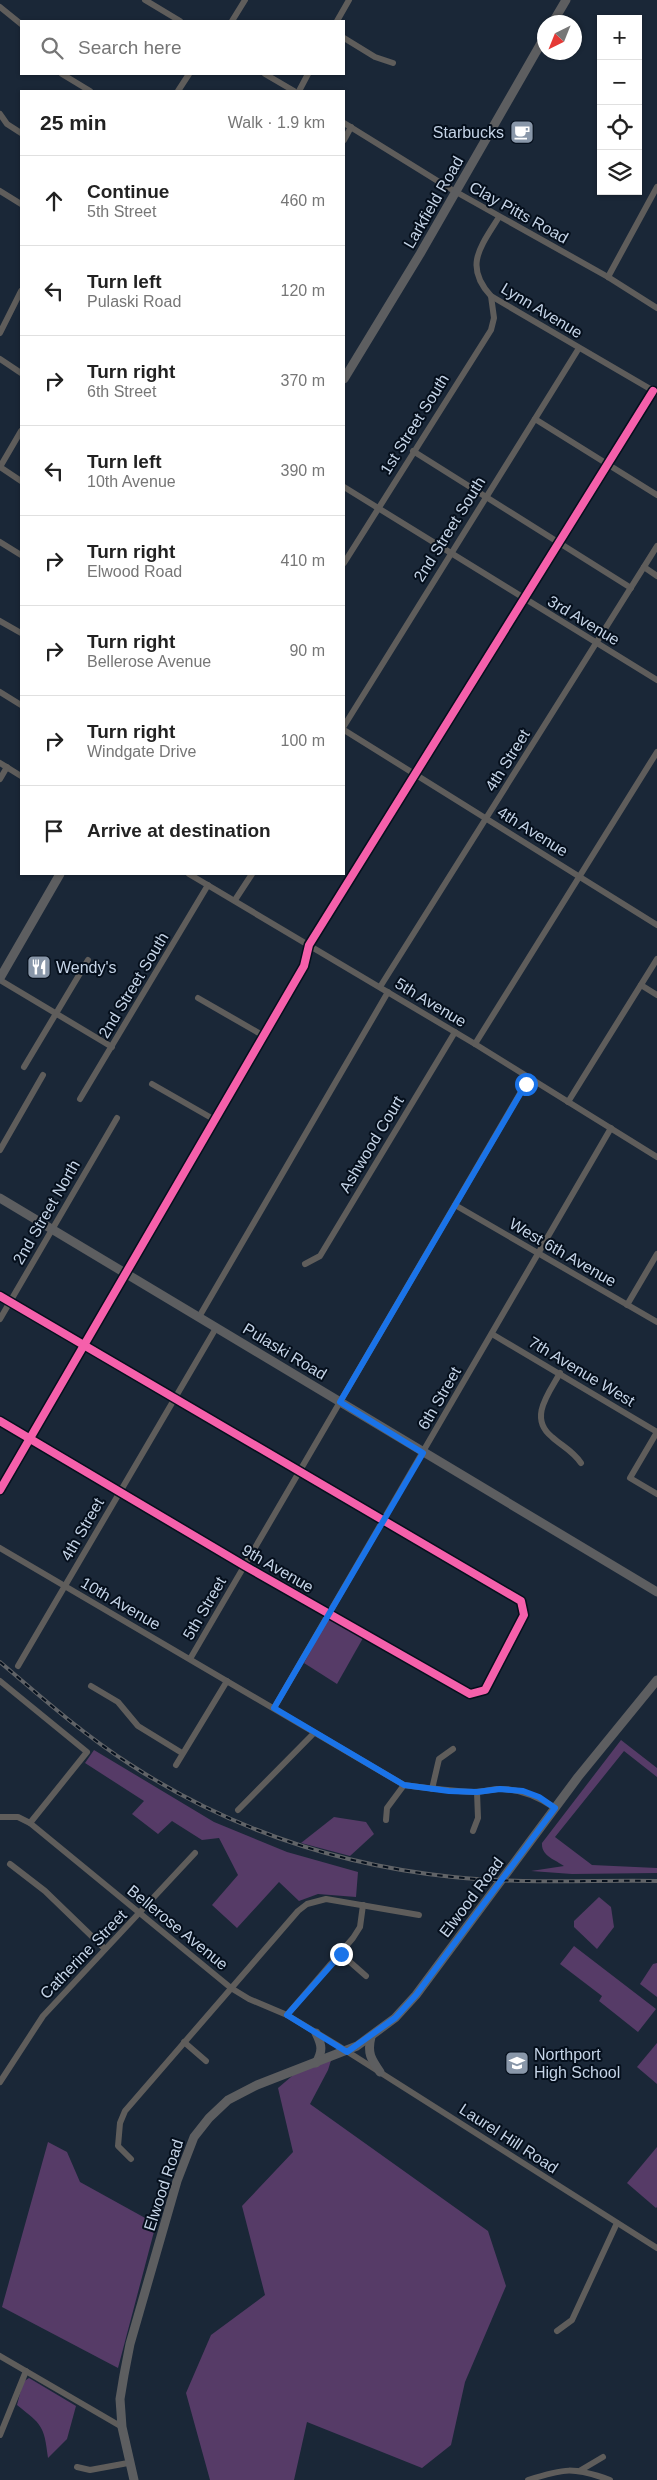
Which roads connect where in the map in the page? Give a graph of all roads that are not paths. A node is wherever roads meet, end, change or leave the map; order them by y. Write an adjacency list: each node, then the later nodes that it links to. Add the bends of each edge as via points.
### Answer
1 (145, 0): 7 (street)
2 (245, 0): 8 (street)
3 (349, 0): 9 (street)
4 (566, 0): 6 (main road)
5 (0, 8): 10 (street)
6 (558, 15)
7 (178, 20)
8 (233, 20)
9 (339, 20)
10 (20, 23)
11 (345, 39): 13 (street, via 375,57)
12 (537, 50): 29 (main road, Larkfield Road)
13 (392, 63)
14 (64, 75): 18 (street)
15 (188, 75): 19 (street)
16 (267, 75): 20 (street)
17 (307, 75): 21 (street)
18 (88, 90)
19 (179, 90)
20 (292, 90)
21 (300, 90)
22 (0, 114): 25 (street, via 7,124)
23 (345, 124): 24 (street, Clay Pitts Road)
24 (351, 127): 26 (street); 29 (street, Clay Pitts Road)
25 (20, 132)
26 (345, 138)
27 (657, 187): 32 (street)
28 (0, 191): 30 (street)
29 (456, 192): 31 (street, Clay Pitts Road); 40 (main road, Larkfield Road)
30 (20, 203)
31 (499, 217): 32 (street, Clay Pitts Road); 33 (street, Lynn Avenue, via 476,259 477,278)
32 (608, 277): 35 (street, Clay Pitts Road)
33 (491, 296): 37 (street, Lynn Avenue); 44 (street, 1st Street South, via 494,318 491,330)
34 (20, 297): 36 (street)
35 (657, 308)
36 (0, 333)
37 (579, 348): 41 (street, Lynn Avenue); 42 (street, 2nd Street South)
38 (0, 360): 39 (street)
39 (20, 372)
40 (345, 377)
41 (655, 392): 45 (street)
42 (535, 419): 45 (street); 50 (street, 2nd Street South)
43 (20, 433): 46 (street)
44 (413, 451): 50 (street); 51 (street, 1st Street South)
45 (608, 464): 49 (street); 53 (street)
46 (0, 467): 47 (street)
47 (20, 480)
48 (345, 488): 51 (street, 3rd Avenue)
49 (657, 495)
50 (486, 497): 53 (street); 55 (street, 2nd Street South)
51 (378, 509): 55 (street, 3rd Avenue); 57 (street, 1st Street South)
52 (0, 542): 56 (street)
53 (559, 542): 60 (street); 61 (street)
54 (657, 546): 58 (street, 4th Street)
55 (450, 553): 61 (street, 3rd Avenue); 68 (street, 2nd Street South)
56 (20, 554)
57 (345, 561)
58 (644, 567): 59 (street); 60 (street, 4th Street)
59 (657, 576)
60 (631, 588): 64 (street, 4th Street)
61 (523, 599): 64 (street, 3rd Avenue); 73 (street)
62 (0, 621): 63 (street)
63 (20, 632)
64 (595, 644): 65 (street, 3rd Avenue); 76 (street, 4th Street)
65 (657, 680)
66 (0, 692): 67 (street)
67 (20, 704)
68 (345, 726)
69 (345, 729): 73 (street, 4th Avenue)
70 (657, 752): 80 (street)
71 (0, 763): 72 (street)
72 (7, 767): 74 (street); 75 (street)
73 (414, 773): 76 (street, 4th Avenue); 84 (street)
74 (20, 775)
75 (0, 779)
76 (486, 819): 80 (street, 4th Avenue); 89 (street, 4th Street)
77 (59, 875): 87 (main road)
78 (191, 875): 81 (street, 5th Avenue)
79 (251, 875): 82 (street)
80 (580, 876): 83 (street, 4th Avenue); 96 (street)
81 (208, 885): 82 (street, 5th Avenue); 97 (street, 2nd Street South)
82 (235, 900): 84 (street, 5th Avenue)
83 (657, 925)
84 (310, 945): 89 (street, 5th Avenue); 95 (street, via 304,966)
85 (657, 959): 88 (street)
86 (88, 960): 93 (street)
87 (0, 979): 93 (street)
88 (641, 985): 91 (street); 103 (street)
89 (380, 987): 90 (street, 5th Avenue)
90 (388, 992): 94 (street, 5th Avenue); 119 (street)
91 (657, 995)
92 (198, 998): 95 (street)
93 (56, 1013): 97 (street); 98 (street)
94 (455, 1032): 96 (street, 5th Avenue); 114 (street, Ashwood Court, via 320,1256)
95 (264, 1036): 105 (street)
96 (475, 1044): 100 (street, 5th Avenue)
97 (112, 1047): 102 (street, 2nd Street South)
98 (24, 1067)
99 (43, 1075): 107 (street)
100 (529, 1078): 103 (street, 5th Avenue); 110 (street, 5th Street)
101 (152, 1084): 105 (street)
102 (80, 1099)
103 (568, 1102): 106 (street, 5th Avenue)
104 (117, 1118): 111 (street, 2nd Street North)
105 (215, 1120): 115 (street)
106 (611, 1128): 108 (street, 5th Avenue); 112 (street, 6th Street)
107 (0, 1150)
108 (657, 1157)
109 (0, 1198): 111 (main road, Pulaski Road)
110 (455, 1205): 112 (street, West 6th Avenue); 127 (street, 5th Street)
111 (52, 1230): 115 (main road, Pulaski Road); 117 (street, 2nd Street North)
112 (539, 1254): 118 (street, West 6th Avenue); 123 (street, 6th Street)
113 (657, 1254): 118 (street)
114 (305, 1264)
115 (126, 1273): 119 (main road, Pulaski Road); 124 (street)
116 (0, 1296): 117 (street)
117 (10, 1302): 120 (street, 2nd Street North); 124 (street)
118 (627, 1305): 121 (street, West 6th Avenue)
119 (199, 1317): 122 (main road, Pulaski Road)
120 (0, 1319)
121 (657, 1322)
122 (216, 1328): 126 (street, 4th Street); 127 (main road, Pulaski Road)
123 (492, 1334): 125 (street, 7th Avenue West); 131 (street, 6th Street)
124 (84, 1345): 126 (street); 130 (street)
125 (560, 1373): 129 (street, 7th Avenue West); 132 (street, via 544,1401 540,1417 547,1432)
126 (175, 1398): 133 (street); 135 (street, 4th Street)
127 (340, 1402): 131 (main road, Pulaski Road); 133 (street, 5th Street)
128 (0, 1421): 130 (street, 9th Avenue)
129 (657, 1432): 136 (street, via 630,1478)
130 (30, 1439): 134 (street); 135 (street, 9th Avenue)
131 (423, 1453): 137 (street, 6th Street); 141 (main road, Pulaski Road)
132 (582, 1463)
133 (301, 1470): 137 (street); 139 (street, 5th Street)
134 (0, 1490)
135 (120, 1492): 139 (street, 9th Avenue); 140 (street, 4th Street)
136 (657, 1494)
137 (384, 1519): 142 (street, 6th Street); 142 (street, 9th Avenue, via 521,1601 524,1615 485,1690 470,1694 457,1688)
138 (0, 1548): 140 (street, 10th Avenue)
139 (245, 1566): 142 (street, 9th Avenue); 143 (street, 5th Street)
140 (65, 1586): 143 (street, 10th Avenue); 144 (street, 4th Street)
141 (657, 1592)
142 (329, 1614): 149 (street, 6th Street)
143 (190, 1659): 147 (street, 10th Avenue)
144 (18, 1666)
145 (0, 1680): 161 (street, via 87,1752)
146 (657, 1680): 157 (main road, Elwood Road)
147 (228, 1681): 149 (street, 10th Avenue); 152 (street)
148 (91, 1686): 152 (street, via 118,1702 138,1726)
149 (274, 1708): 150 (street, 10th Avenue)
150 (314, 1733): 154 (street, 10th Avenue); 158 (street)
151 (453, 1749): 155 (street, via 439,1759)
152 (182, 1753): 153 (street)
153 (176, 1765)
154 (404, 1785): 155 (street, 10th Avenue); 160 (street, via 386,1808)
155 (432, 1789): 156 (street, 10th Avenue)
156 (477, 1792): 157 (street, 10th Avenue, via 523,1791); 162 (street, via 478,1818)
157 (555, 1808): 174 (main road, Elwood Road, via 416,1995)
158 (238, 1810)
159 (0, 1817): 161 (street, Bellerose Avenue, via 18,1817)
160 (386, 1820)
161 (30, 1823): 166 (street, Bellerose Avenue)
162 (473, 1831)
163 (196, 1853): 166 (street, Catherine Street)
164 (10, 1864): 168 (street, via 45,1891)
165 (363, 1905): 167 (street); 169 (street, via 360,1927); 171 (street, via 326,1899 307,1904 289,1919)
166 (140, 1915): 168 (street, Catherine Street); 171 (street, Bellerose Avenue)
167 (419, 1915)
168 (105, 1949): 180 (street, Catherine Street, via 43,2016)
169 (341, 1954): 170 (street); 172 (street)
170 (366, 1976)
171 (230, 1988): 172 (street, Bellerose Avenue); 175 (street)
172 (287, 2015): 173 (street, Bellerose Avenue)
173 (316, 2033): 176 (street, Bellerose Avenue); 178 (main road, via 322,2045 322,2054)
174 (371, 2037): 176 (main road, Elwood Road); 179 (main road, via 370,2057)
175 (184, 2042): 177 (street); 181 (street, via 133,2100 120,2123 118,2146)
176 (347, 2052): 178 (main road, Elwood Road); 179 (street, Laurel Hill Road)
177 (206, 2061)
178 (316, 2063): 187 (main road, Elwood Road, via 257,2085 228,2100 194,2137 178,2180 130,2344 120,2399)
179 (380, 2072): 182 (street, Laurel Hill Road)
180 (0, 2082)
181 (131, 2159)
182 (617, 2223): 183 (street, Laurel Hill Road); 184 (street, via 572,2320)
183 (657, 2248)
184 (557, 2331)
185 (0, 2356): 186 (street)
186 (26, 2371): 187 (street); 188 (street)
187 (122, 2427): 190 (main road, Elwood Road)
188 (0, 2435)
189 (603, 2457): 192 (street)
190 (128, 2463): 191 (street, via 90,2470); 193 (main road, Elwood Road)
191 (77, 2467)
192 (581, 2470): 194 (street, via 553,2472); 195 (street)
193 (134, 2480)
194 (528, 2480)
195 (610, 2480)

